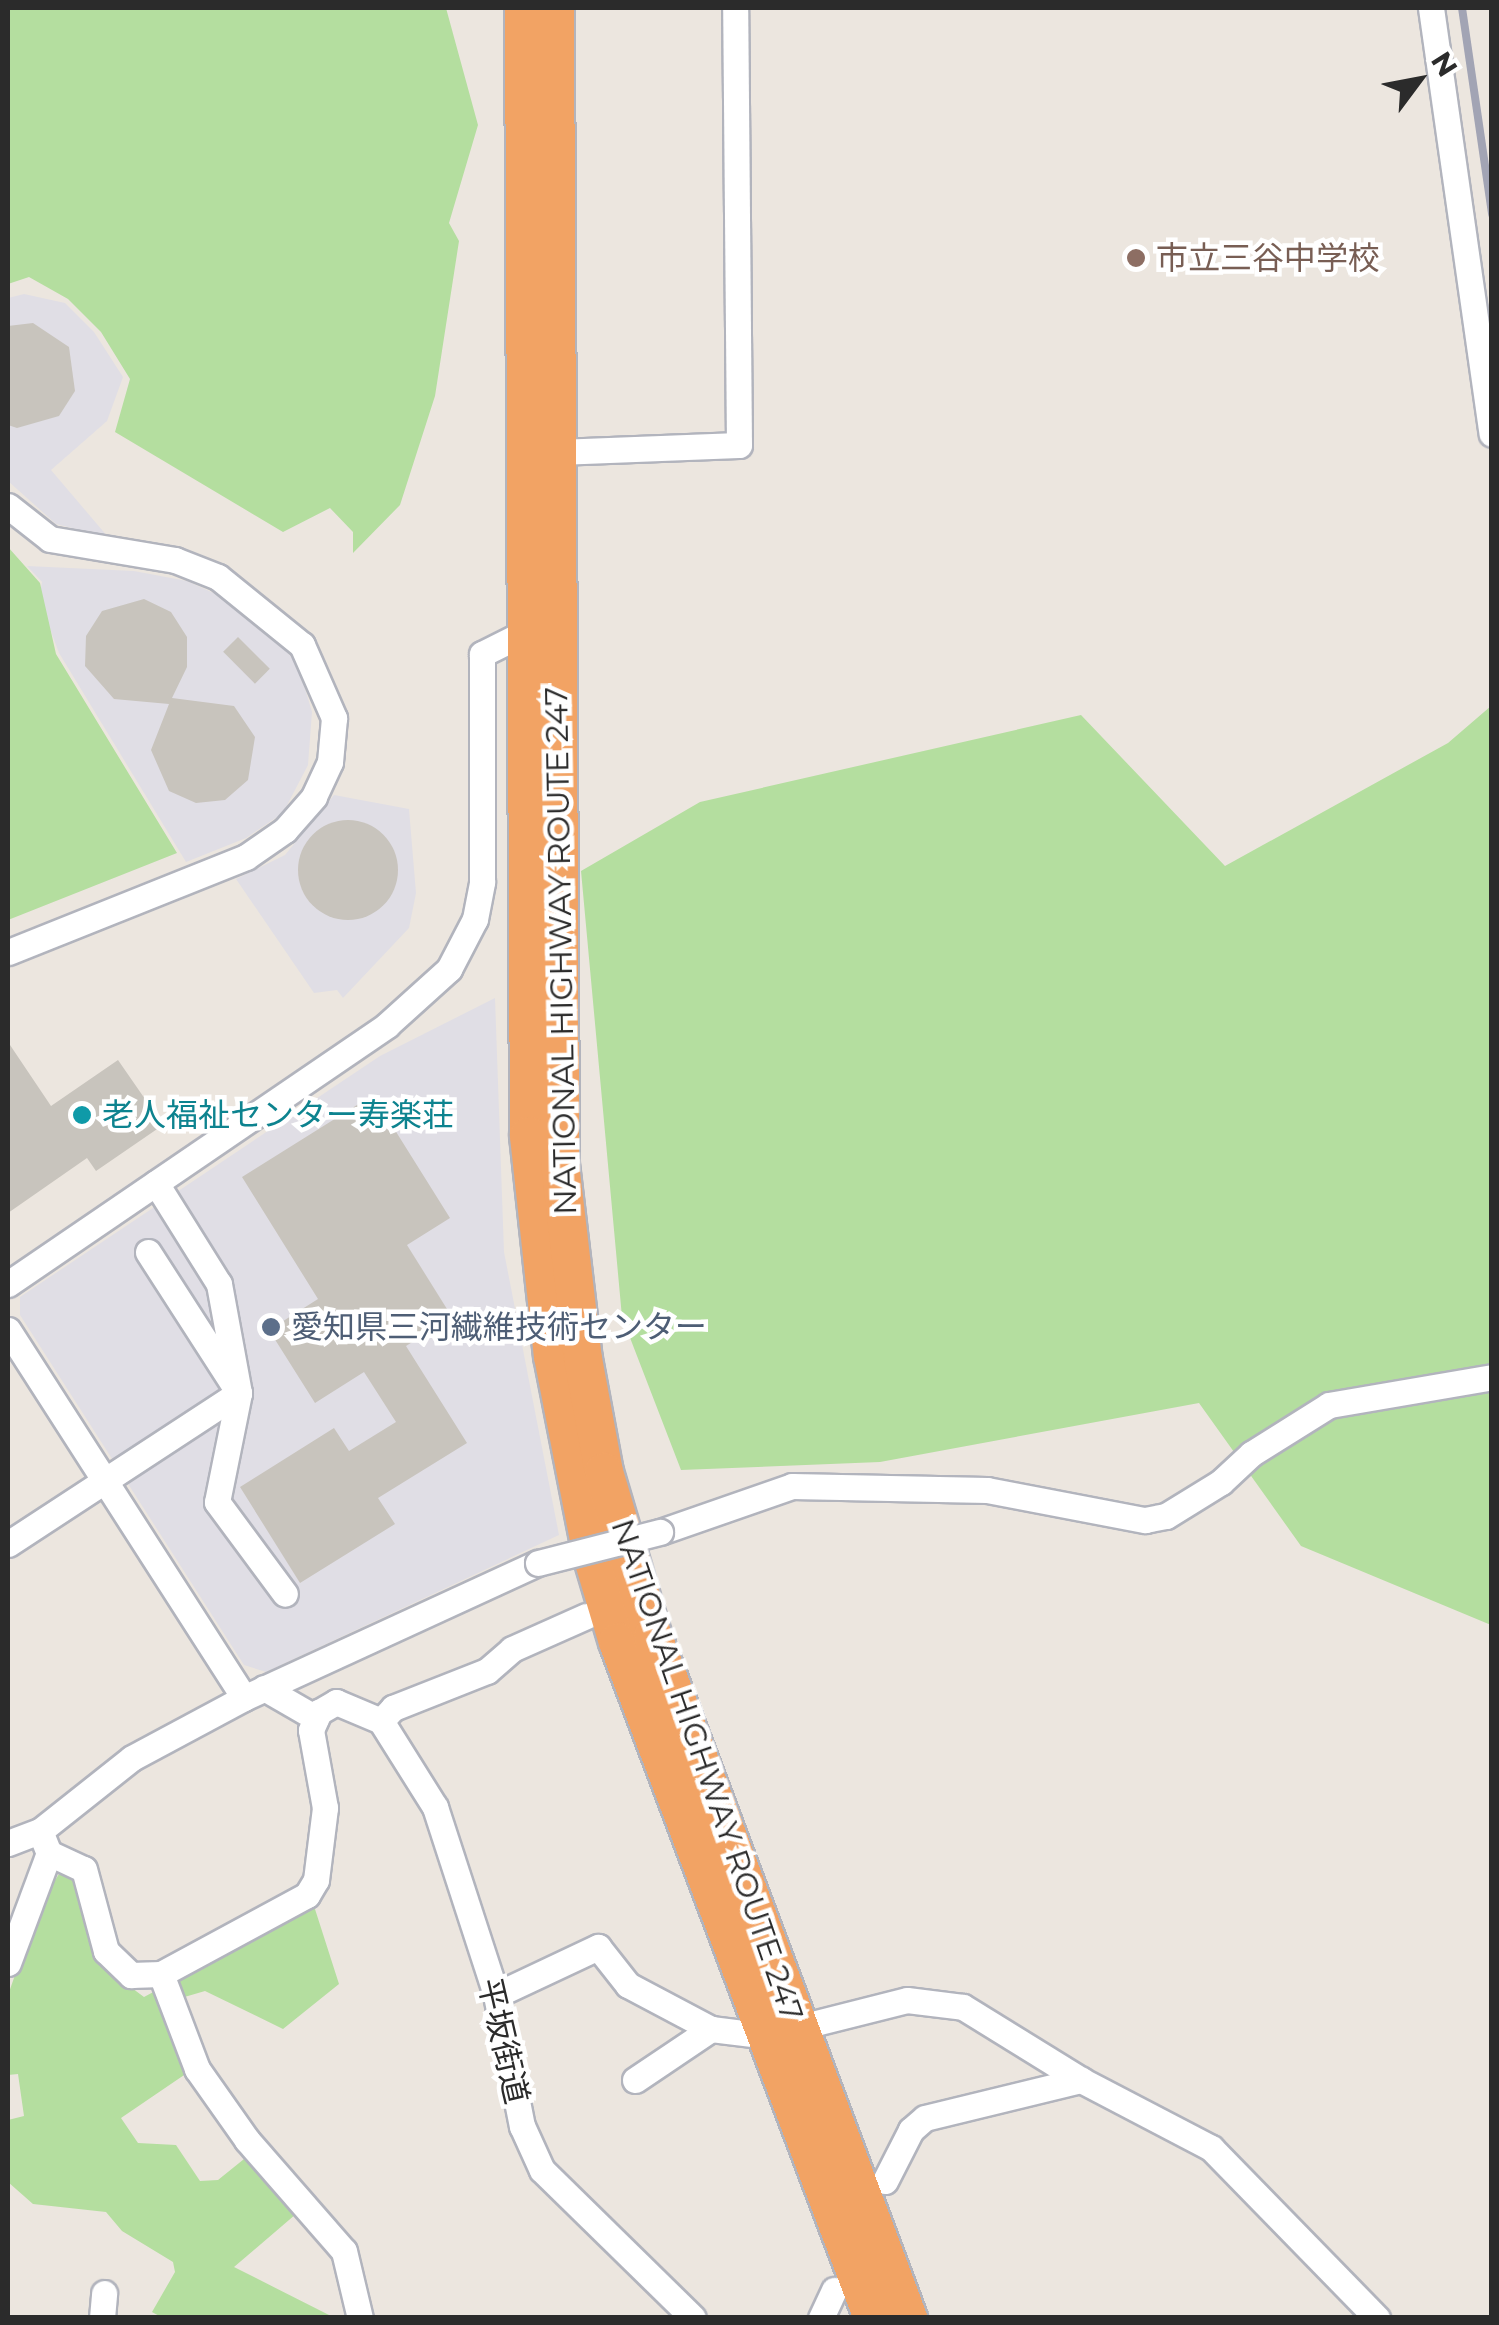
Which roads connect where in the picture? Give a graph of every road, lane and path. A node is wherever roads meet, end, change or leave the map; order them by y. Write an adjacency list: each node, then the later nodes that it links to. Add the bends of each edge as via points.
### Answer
1 (524, 8): 8 (highway, NATIONAL HIGHWAY ROUTE 247)
2 (555, 8): 6 (highway, NATIONAL HIGHWAY ROUTE 247)
3 (735, 8): 6 (street, via 739,445)
4 (1431, 8): 5 (street)
5 (1492, 434)
6 (556, 452): 29 (highway, NATIONAL HIGHWAY ROUTE 247, via 560,1164 583,1360 604,1472)
7 (8, 506): 9 (street, via 60,542 175,560 218,577 302,645 334,718 330,762 314,797 285,830 246,857)
8 (526, 632): 10 (street, via 482,654 482,882 464,947 430,990 387,1025); 29 (highway, NATIONAL HIGHWAY ROUTE 247, via 529,1136 553,1356 592,1555 618,1642)
9 (8, 952)
10 (156, 1183): 12 (street); 15 (street, via 219,1284)
11 (148, 1252): 15 (street)
12 (8, 1284)
13 (8, 1330): 16 (street)
14 (1492, 1378): 20 (street, bridge, via 1329,1405 1180,1508 1145,1520 987,1490 792,1486 660,1532 538,1563)
15 (239, 1394): 16 (street); 18 (street, via 217,1502)
16 (104, 1481): 17 (street); 20 (street)
17 (8, 1544)
18 (285, 1594)
19 (586, 1616): 22 (street, via 512,1649 487,1671 393,1708)
20 (254, 1692): 21 (street); 23 (street, via 132,1758)
21 (316, 1718): 22 (street, via 336,1702); 26 (street, via 311,1730 325,1808 316,1880 307,1894)
22 (381, 1721): 27 (street, 平坂街道, via 435,1807)
23 (44, 1842): 24 (street); 25 (street); 26 (street, via 84,1870 106,1951 120,1968 131,1975)
24 (8, 1843)
25 (8, 1963)
26 (161, 1974): 34 (street, via 197,2069 247,2140 344,2252)
27 (496, 1994): 28 (street, via 598,1947 628,1985); 35 (street, 平坂街道, via 522,2126 542,2170)
28 (711, 2029): 29 (street); 30 (street)
29 (782, 2032): 31 (street, via 932,2000 963,2007); 37 (highway, NATIONAL HIGHWAY ROUTE 247); 38 (highway, NATIONAL HIGHWAY ROUTE 247)
30 (636, 2080)
31 (1081, 2080): 32 (street, via 925,2118 911,2130); 39 (street, via 1211,2148)
32 (886, 2182)
33 (834, 2290): 36 (street)
34 (360, 2318)
35 (693, 2318)
36 (821, 2318)
37 (873, 2318)
38 (908, 2318)
39 (1377, 2318)

